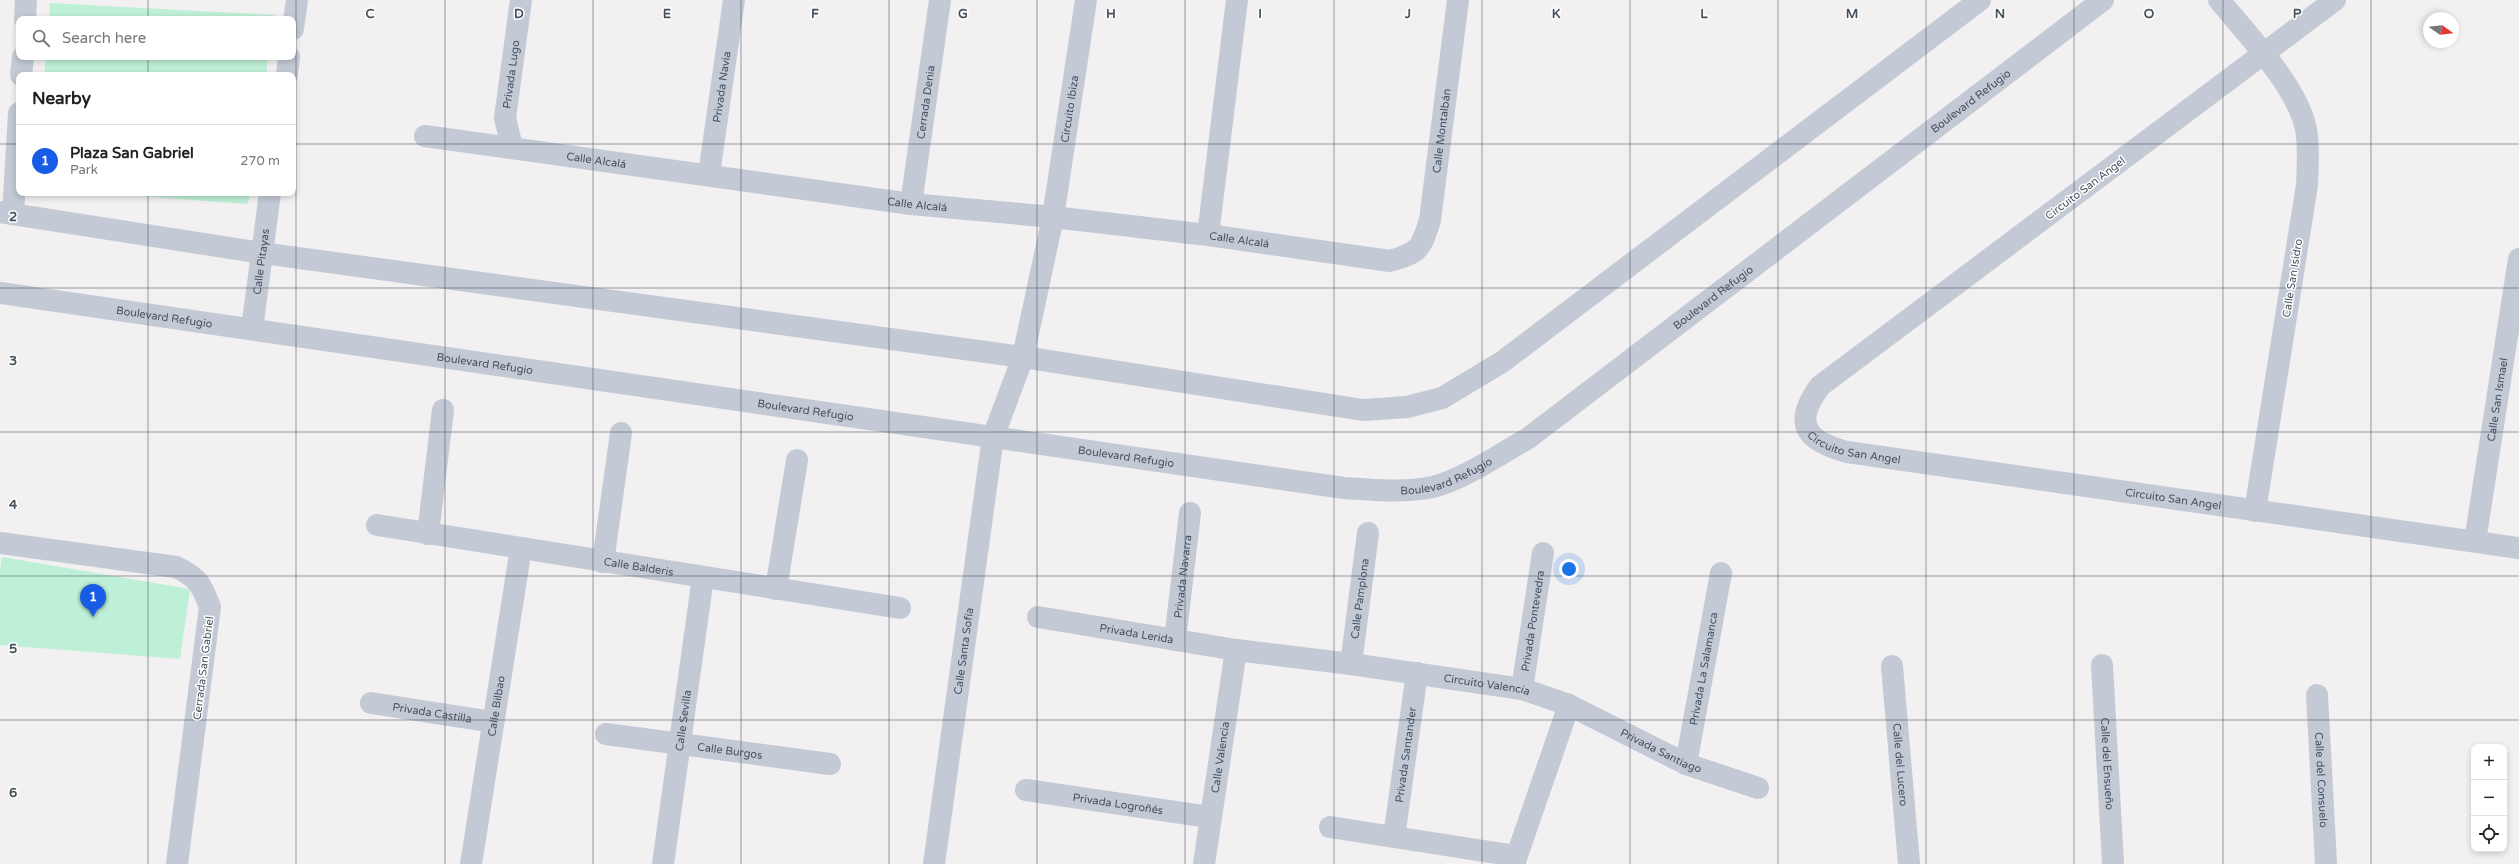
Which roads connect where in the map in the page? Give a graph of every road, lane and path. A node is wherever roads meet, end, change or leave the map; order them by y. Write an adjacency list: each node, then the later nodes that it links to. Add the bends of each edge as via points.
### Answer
1 (26, 0): 13 (street)
2 (297, 0): 14 (street)
3 (521, 0): 22 (street, Privada Lugo, via 505,118)
4 (734, 0): 23 (street, Privada Navia)
5 (940, 0): 25 (street, Cerrada Denia)
6 (1086, 0): 27 (street, Circuito Ibiza)
7 (1237, 0): 28 (street)
8 (1458, 0): 30 (street, Calle Montalbán, via 1430,220 1423,242)
9 (1980, 0): 34 (street, via 1502,362 1442,398 1407,407 1363,410)
10 (2103, 0): 37 (street, Boulevard Refugio, via 1527,439 1474,469 1434,486 1394,491 1344,488)
11 (2219, 0): 15 (street)
12 (2335, 0): 15 (street, Circuito San Angel)
13 (25, 16)
14 (295, 16)
15 (2264, 54): 39 (street, Calle San Isidro, via 2296,102 2306,129 2308,156 2307,185); 39 (street, Circuito San Angel, via 1820,386 1808,407 1806,417 1806,427 1810,436 1819,443 1847,452)
16 (23, 60): 18 (street)
17 (289, 60): 19 (street)
18 (21, 72)
19 (287, 72)
20 (16, 136): 26 (street)
21 (425, 136): 22 (street, Calle Alcalá)
22 (512, 148): 23 (street, Calle Alcalá)
23 (709, 174): 25 (street, Calle Alcalá)
24 (270, 196): 29 (street, Calle Pitayas)
25 (911, 204): 27 (street, Calle Alcalá)
26 (6, 213): 29 (street)
27 (1053, 217): 28 (street, Calle Alcalá); 34 (street, Circuito Ibiza)
28 (1208, 235): 30 (street, Calle Alcalá, via 1390,261)
29 (262, 253): 33 (street, Calle Pitayas); 34 (street)
30 (1411, 255)
31 (2519, 259): 44 (street, Calle San Ismael)
32 (0, 293): 33 (street, Boulevard Refugio)
33 (252, 329): 37 (street, Boulevard Refugio)
34 (1023, 357): 37 (street, Calle Santa Sofía)
35 (443, 410): 43 (street)
36 (621, 433): 49 (street)
37 (993, 437): 79 (street, Calle Santa Sofía)
38 (797, 460): 52 (street)
39 (2256, 511): 44 (street, Circuito San Angel)
40 (1190, 513): 55 (street, Privada Navarra)
41 (377, 525): 43 (street, Calle Balderis)
42 (1368, 533): 57 (street, Calle Pamplona)
43 (428, 534): 46 (street, Calle Balderis)
44 (2475, 541): 47 (street, Circuito San Angel)
45 (0, 543): 76 (street, Cerrada San Gabriel, via 176,567 193,575 202,587 210,607)
46 (521, 548): 49 (street, Calle Balderis); 65 (street, Calle Bilbao)
47 (2519, 548)
48 (1543, 553): 61 (street, Privada Pontevedra)
49 (603, 562): 51 (street, Calle Balderis)
50 (1721, 573): 69 (street, Privada La Salamanca)
51 (703, 577): 52 (street, Calle Balderis); 67 (street, Calle Sevilla)
52 (776, 589): 53 (street, Calle Balderis)
53 (900, 608)
54 (1038, 617): 55 (street, Privada Lerida)
55 (1176, 640): 56 (street, Privada Lerida)
56 (1236, 650): 57 (street, Circuito Valencia); 72 (street, Calle Valencia)
57 (1351, 664): 60 (street, Circuito Valencia)
58 (2102, 665): 82 (street, Calle del Ensueño)
59 (1892, 666): 81 (street, Calle del Lucero)
60 (1417, 673): 61 (street, Circuito Valencia); 74 (street, Privada Santander)
61 (1522, 689): 64 (street, Circuito Valencia)
62 (2317, 695): 83 (street, Calle del Consuelo)
63 (371, 702): 65 (street, Privada Castilla)
64 (1570, 705): 69 (street, Privada Santiago); 75 (street)
65 (494, 722): 77 (street, Calle Bilbao)
66 (606, 734): 67 (street, Calle Burgos)
67 (680, 742): 68 (street, Calle Burgos); 78 (street, Calle Sevilla)
68 (830, 764)
69 (1686, 764): 70 (street, Privada Santiago)
70 (1758, 788)
71 (1026, 790): 72 (street, Privada Logroñés)
72 (1209, 817): 80 (street, Calle Valencia)
73 (1330, 827): 74 (street)
74 (1394, 837): 75 (street)
75 (1515, 860)
76 (177, 864)
77 (471, 864)
78 (663, 864)
79 (934, 864)
80 (1204, 864)
81 (1909, 864)
82 (2113, 864)
83 (2326, 864)

